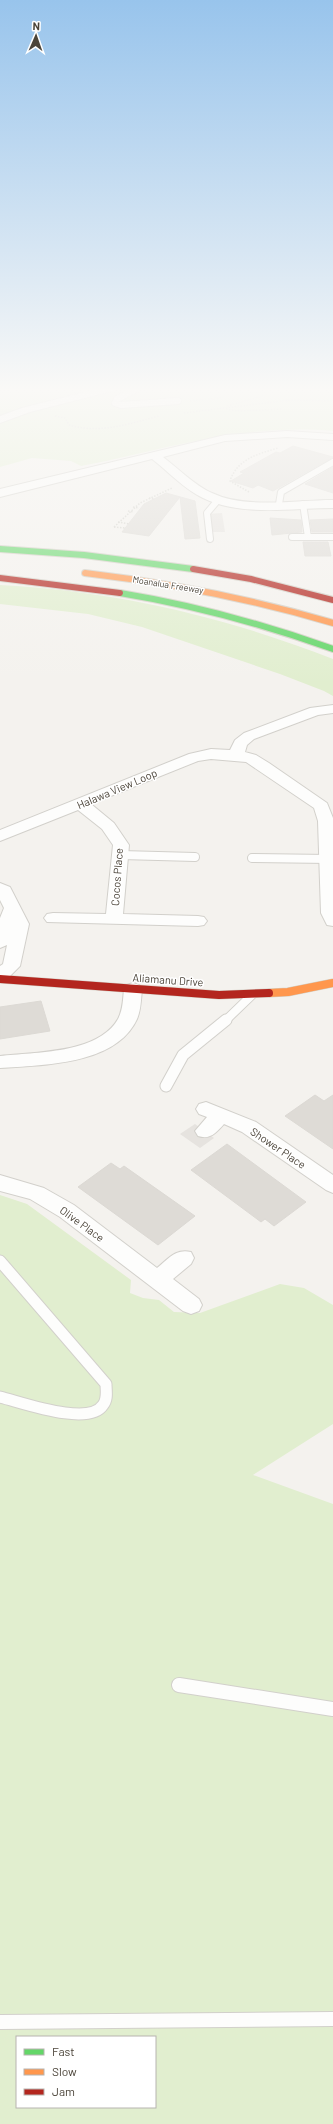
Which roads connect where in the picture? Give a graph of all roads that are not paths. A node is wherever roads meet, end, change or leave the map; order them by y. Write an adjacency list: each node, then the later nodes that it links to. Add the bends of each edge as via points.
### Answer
1 (28, 486): 4 (street)
2 (193, 486): 5 (street)
3 (291, 486): 6 (lane, via 278,495)
4 (0, 493)
5 (218, 500): 6 (street, via 248,504); 12 (lane, via 208,507 206,512)
6 (279, 504): 7 (street)
7 (303, 504): 8 (street); 10 (lane)
8 (333, 504)
9 (292, 537): 10 (lane)
10 (308, 537): 11 (lane)
11 (333, 537)
12 (210, 539)
13 (100, 547): 14 (main road)
14 (0, 548): 17 (main road, Moanalua Freeway, via 115,557 190,567 256,580)
15 (74, 572): 18 (main road, Moanalua Freeway, via 188,587 256,601)
16 (0, 578): 19 (main road, via 92,588 186,605 250,621)
17 (333, 600)
18 (333, 623)
19 (333, 649)
20 (333, 709): 21 (street, via 315,711 249,736 240,743)
21 (236, 754): 22 (street, Halawa View Loop, via 194,757); 23 (street, Halawa View Loop, via 251,758)
22 (80, 804): 24 (street, Halawa View Loop); 25 (street, Cocos Place, via 114,832 121,845)
23 (327, 804): 28 (street, Halawa View Loop, via 326,821)
24 (0, 836)
25 (121, 855): 26 (lane); 32 (street, Cocos Place)
26 (195, 857)
27 (252, 858): 28 (lane)
28 (331, 859): 34 (street, Halawa View Loop, via 330,912)
29 (0, 888): 30 (street)
30 (12, 909): 35 (street); 36 (street, via 20,924 11,966)
31 (53, 918): 32 (street, Cocos Place)
32 (114, 919): 33 (street, Cocos Place)
33 (198, 921)
34 (333, 921)
35 (0, 942)
36 (0, 977): 38 (main road, Aliamanu Drive)
37 (333, 983): 39 (main road, Aliamanu Drive, via 288,992)
38 (133, 989): 39 (main road, Aliamanu Drive); 40 (street, via 127,1021 105,1043 87,1050)
39 (252, 995): 41 (lane, via 183,1055)
40 (0, 1062)
41 (166, 1086)
42 (205, 1131): 44 (street, Shower Place, via 214,1112 249,1127)
43 (0, 1183): 47 (street, Olive Place, via 37,1193 67,1212)
44 (333, 1185)
45 (183, 1258): 47 (street)
46 (0, 1261): 49 (lane, via 106,1384 107,1399 101,1409 87,1415 57,1411)
47 (157, 1280): 48 (street, Olive Place)
48 (191, 1305)
49 (0, 1396)
50 (179, 1685): 51 (lane)
51 (333, 1709)
52 (333, 2019): 53 (lane)
53 (0, 2022)

